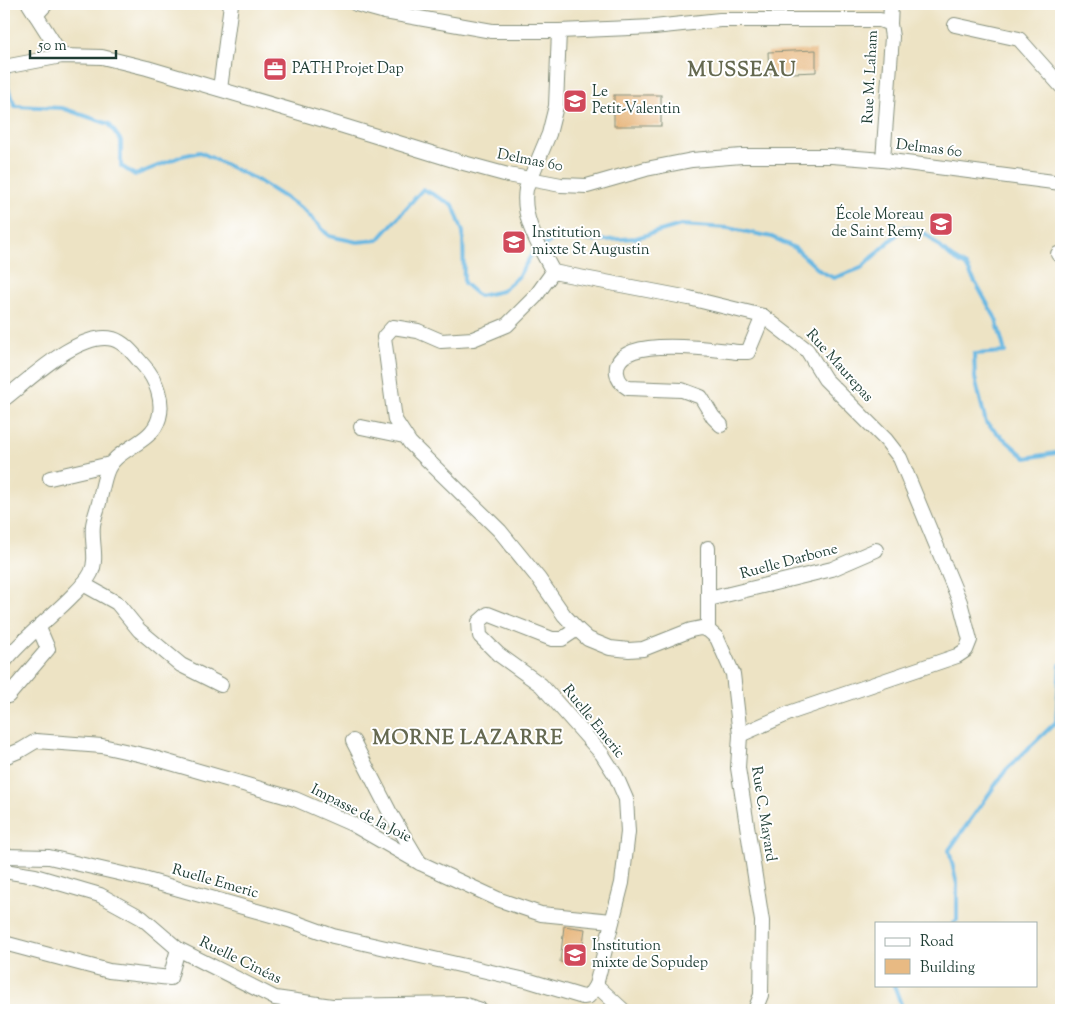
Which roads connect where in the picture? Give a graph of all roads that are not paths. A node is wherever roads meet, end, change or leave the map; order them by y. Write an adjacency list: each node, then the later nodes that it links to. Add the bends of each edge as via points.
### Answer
1 (46, 4): 5 (street)
2 (231, 4): 12 (street)
3 (356, 4): 8 (street, Rue M. Laham, via 492,31)
4 (891, 4): 6 (street)
5 (32, 9): 9 (street)
6 (890, 24): 8 (street, Rue M. Laham, via 880,20 720,20 654,28); 13 (street, Rue M. Laham, via 892,37)
7 (955, 25): 11 (street, via 1019,39)
8 (559, 31): 14 (street, via 556,106)
9 (62, 56): 10 (street, Delmas 60); 12 (street, Delmas 60, via 102,57)
10 (4, 67)
11 (1061, 86)
12 (220, 89): 14 (street, Delmas 60, via 460,162)
13 (883, 160): 14 (street, Delmas 60, via 832,156 714,157 670,163 587,186); 15 (street, Delmas 60)
14 (531, 179): 16 (street, via 524,198 525,210)
15 (1061, 183)
16 (553, 272): 17 (street, Rue Maurepas); 21 (street, via 535,297 507,325 474,339 441,341 418,331 394,328 384,337 395,420)
17 (763, 316): 19 (street, via 748,352 659,346 629,354 618,364 617,372 622,384 628,388 682,390 701,397); 34 (street, Rue Maurepas, via 807,350 825,379 900,458 960,602 970,640 966,650 957,656 792,712)
18 (4, 399): 22 (street, via 70,348 99,338 122,343 150,374 161,406 159,420 152,431)
19 (721, 425)
20 (361, 427): 21 (street)
21 (404, 436): 29 (street, via 500,531)
22 (110, 464): 23 (street); 26 (street, via 93,523 94,566)
23 (50, 478)
24 (708, 548): 27 (street)
25 (876, 550): 27 (street, Ruelle Darbone, via 832,569)
26 (83, 584): 28 (street); 32 (street, via 118,603 139,630 181,665)
27 (708, 599): 30 (street)
28 (39, 628): 31 (street); 33 (street, via 48,649)
29 (577, 629): 30 (street, via 588,639 610,648 629,650 643,649 691,630); 40 (street, Ruelle Emeric, via 562,639 552,639 488,614 479,622 480,636 498,654 541,685 602,754 616,776 626,799 628,832 622,883)
30 (708, 630): 34 (street, Rue C. Mayard, via 718,638 734,674)
31 (4, 662)
32 (221, 685)
33 (8, 696)
34 (740, 735): 46 (street, Rue C. Mayard, via 738,768 762,921 761,995)
35 (353, 741): 38 (street)
36 (4, 757): 38 (street, Impasse de la Joie, via 36,741 102,746 147,756 295,799 352,824)
37 (4, 856): 43 (street, Ruelle Emeric, via 49,857 140,878 289,920 333,936 530,981 572,994 589,996)
38 (420, 864): 40 (street, Impasse de la Joie, via 500,900 542,914)
39 (4, 871): 42 (street, Ruelle Cinéas, via 35,876 100,895 142,918)
40 (612, 921): 43 (street, Ruelle Emeric)
41 (4, 942): 42 (street, via 109,971 170,978)
42 (178, 949): 44 (street, Ruelle Cinéas, via 275,998 332,1006 462,1004)
43 (596, 985): 45 (street)
44 (481, 1010)
45 (624, 1010)
46 (755, 1010)

